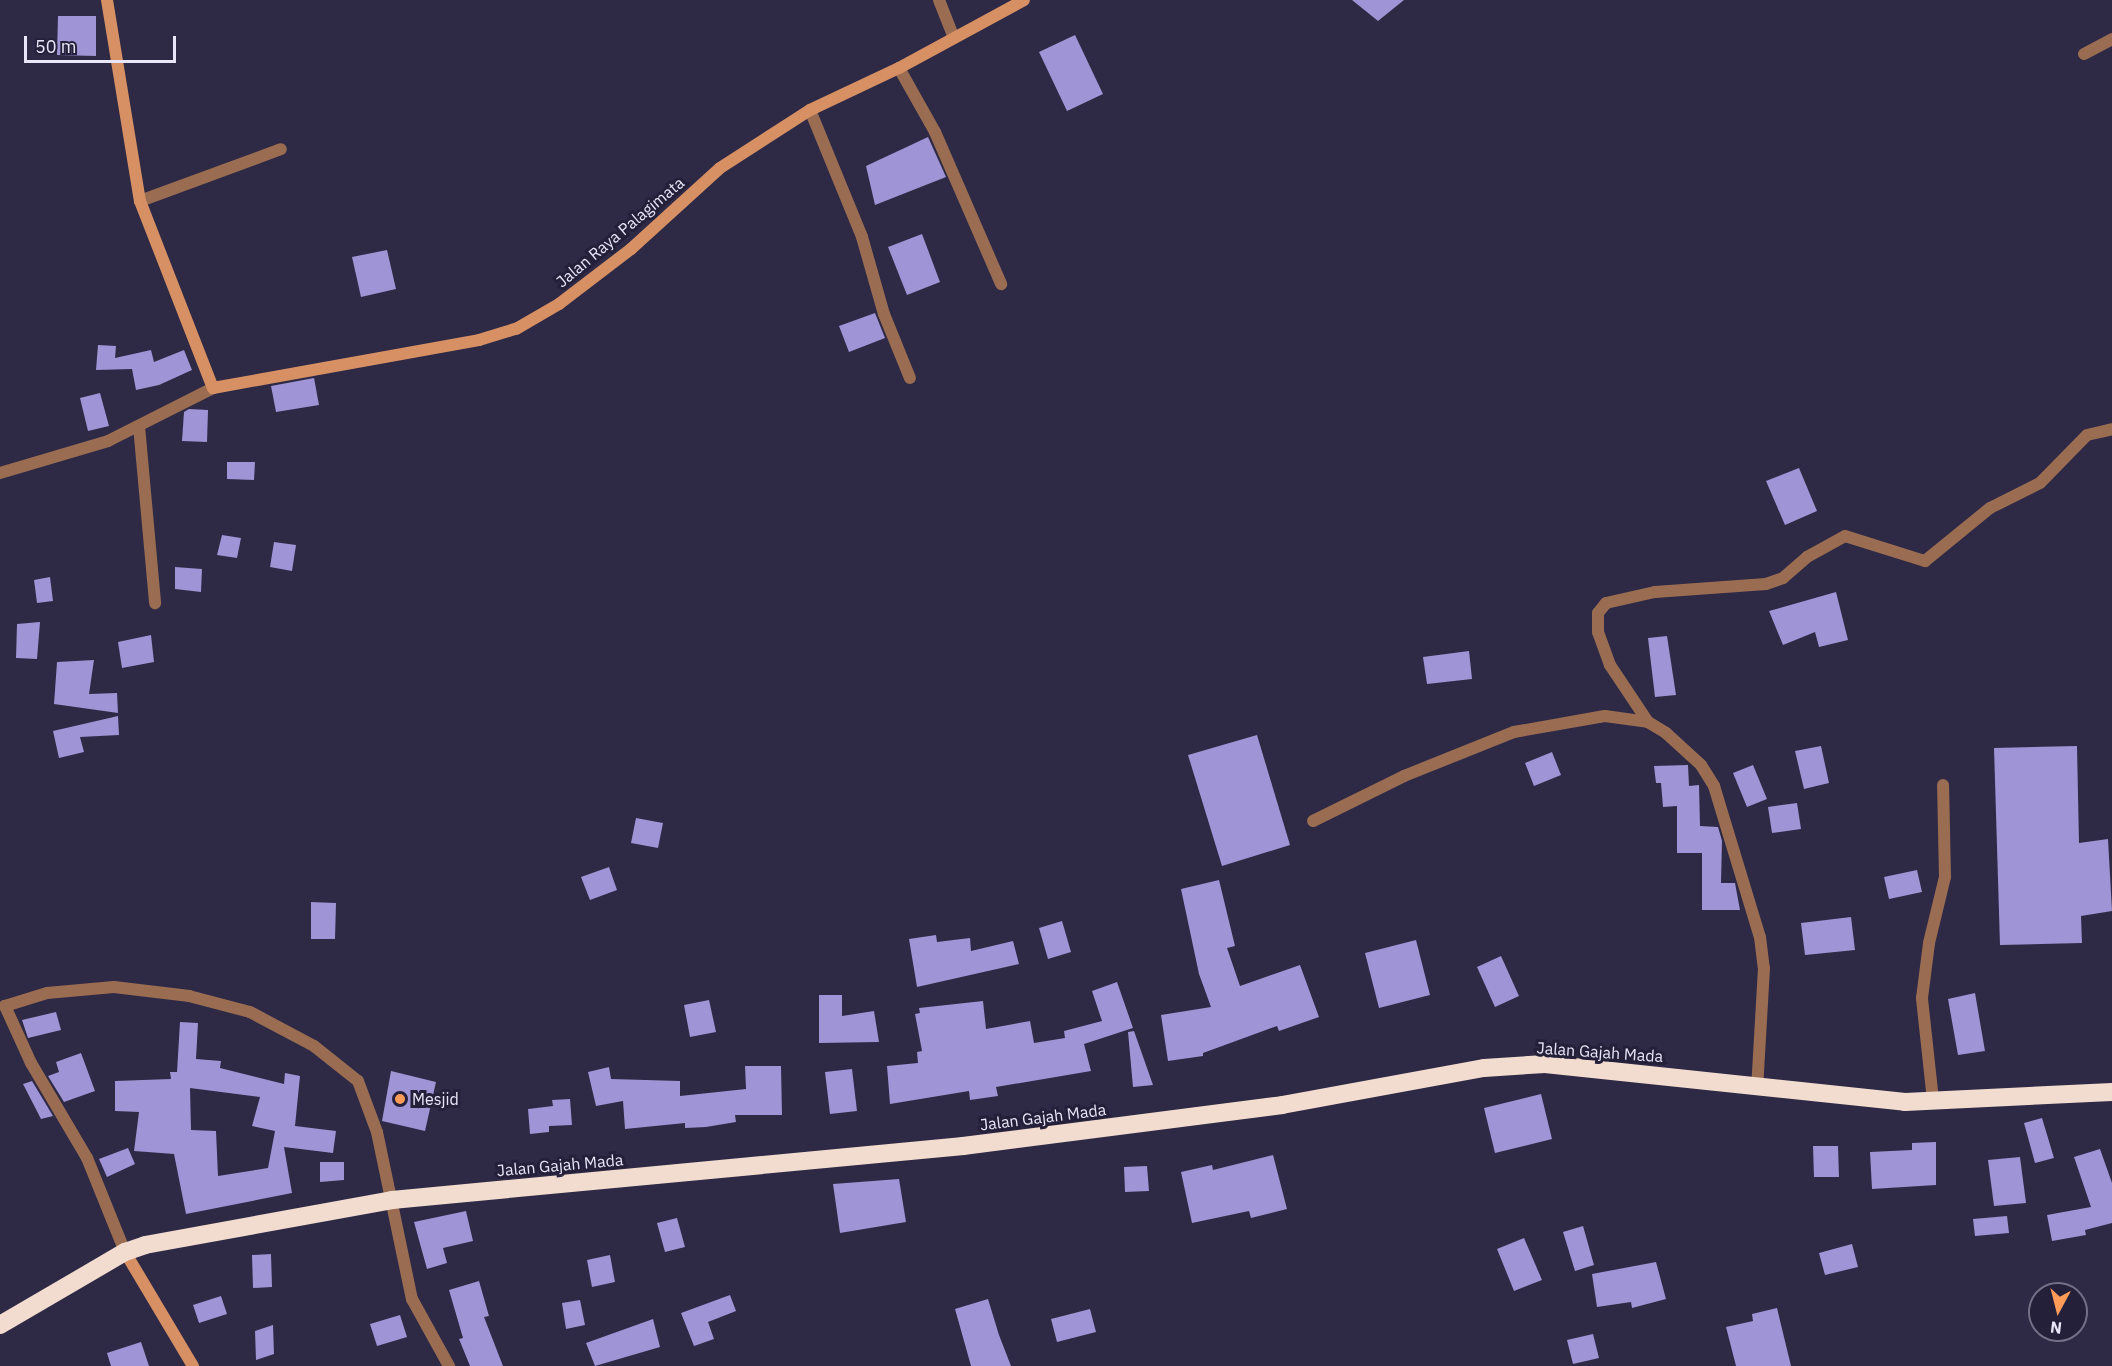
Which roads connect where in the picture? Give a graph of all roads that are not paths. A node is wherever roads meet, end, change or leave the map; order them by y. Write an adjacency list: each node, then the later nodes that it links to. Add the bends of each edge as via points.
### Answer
1 (107, 0): 10 (street)
2 (939, 0): 4 (street)
3 (1024, 0): 4 (street, Jalan Raya Palagimata)
4 (954, 38): 7 (street, Jalan Raya Palagimata)
5 (2112, 39): 6 (street)
6 (2084, 54)
7 (899, 68): 8 (street, Jalan Raya Palagimata); 11 (street, via 935,132)
8 (810, 110): 12 (street, via 861,237 884,314); 13 (street, Jalan Raya Palagimata, via 720,168 631,249 559,304 516,329 479,340)
9 (281, 149): 10 (street)
10 (140, 201): 13 (street)
11 (1001, 284)
12 (910, 378)
13 (213, 388): 14 (street, Jalan Raya Palagimata)
14 (139, 426): 16 (street, Jalan Raya Palagimata, via 108,441); 17 (street)
15 (2112, 429): 18 (street, via 2087,435 2040,483 1990,508 1925,561 1845,536 1807,557 1783,578 1766,584 1655,592 1606,603 1598,613 1598,632 1610,665)
16 (0, 473)
17 (155, 603)
18 (1647, 722): 20 (street, via 1605,716 1514,732 1404,776); 21 (street, via 1701,765 1714,786 1740,862 1764,953)
19 (1943, 785): 23 (street, via 1945,877 1929,943 1922,998)
20 (1313, 821)
21 (1757, 1088): 23 (highway, Jalan Gajah Mada, via 1884,1101); 24 (highway, Jalan Gajah Mada, via 1545,1064 1484,1068 1282,1105 975,1145)
22 (2112, 1092): 23 (highway, Jalan Gajah Mada)
23 (1933, 1100)
24 (392, 1200): 25 (highway, Jalan Gajah Mada); 25 (street, via 377,1132 358,1081 314,1046 250,1012 189,996 114,987 47,993 5,1006 31,1064 87,1158); 28 (street, via 412,1299)
25 (125, 1252): 26 (highway, Jalan Gajah Mada); 27 (street)
26 (0, 1325)
27 (193, 1366)
28 (449, 1366)

